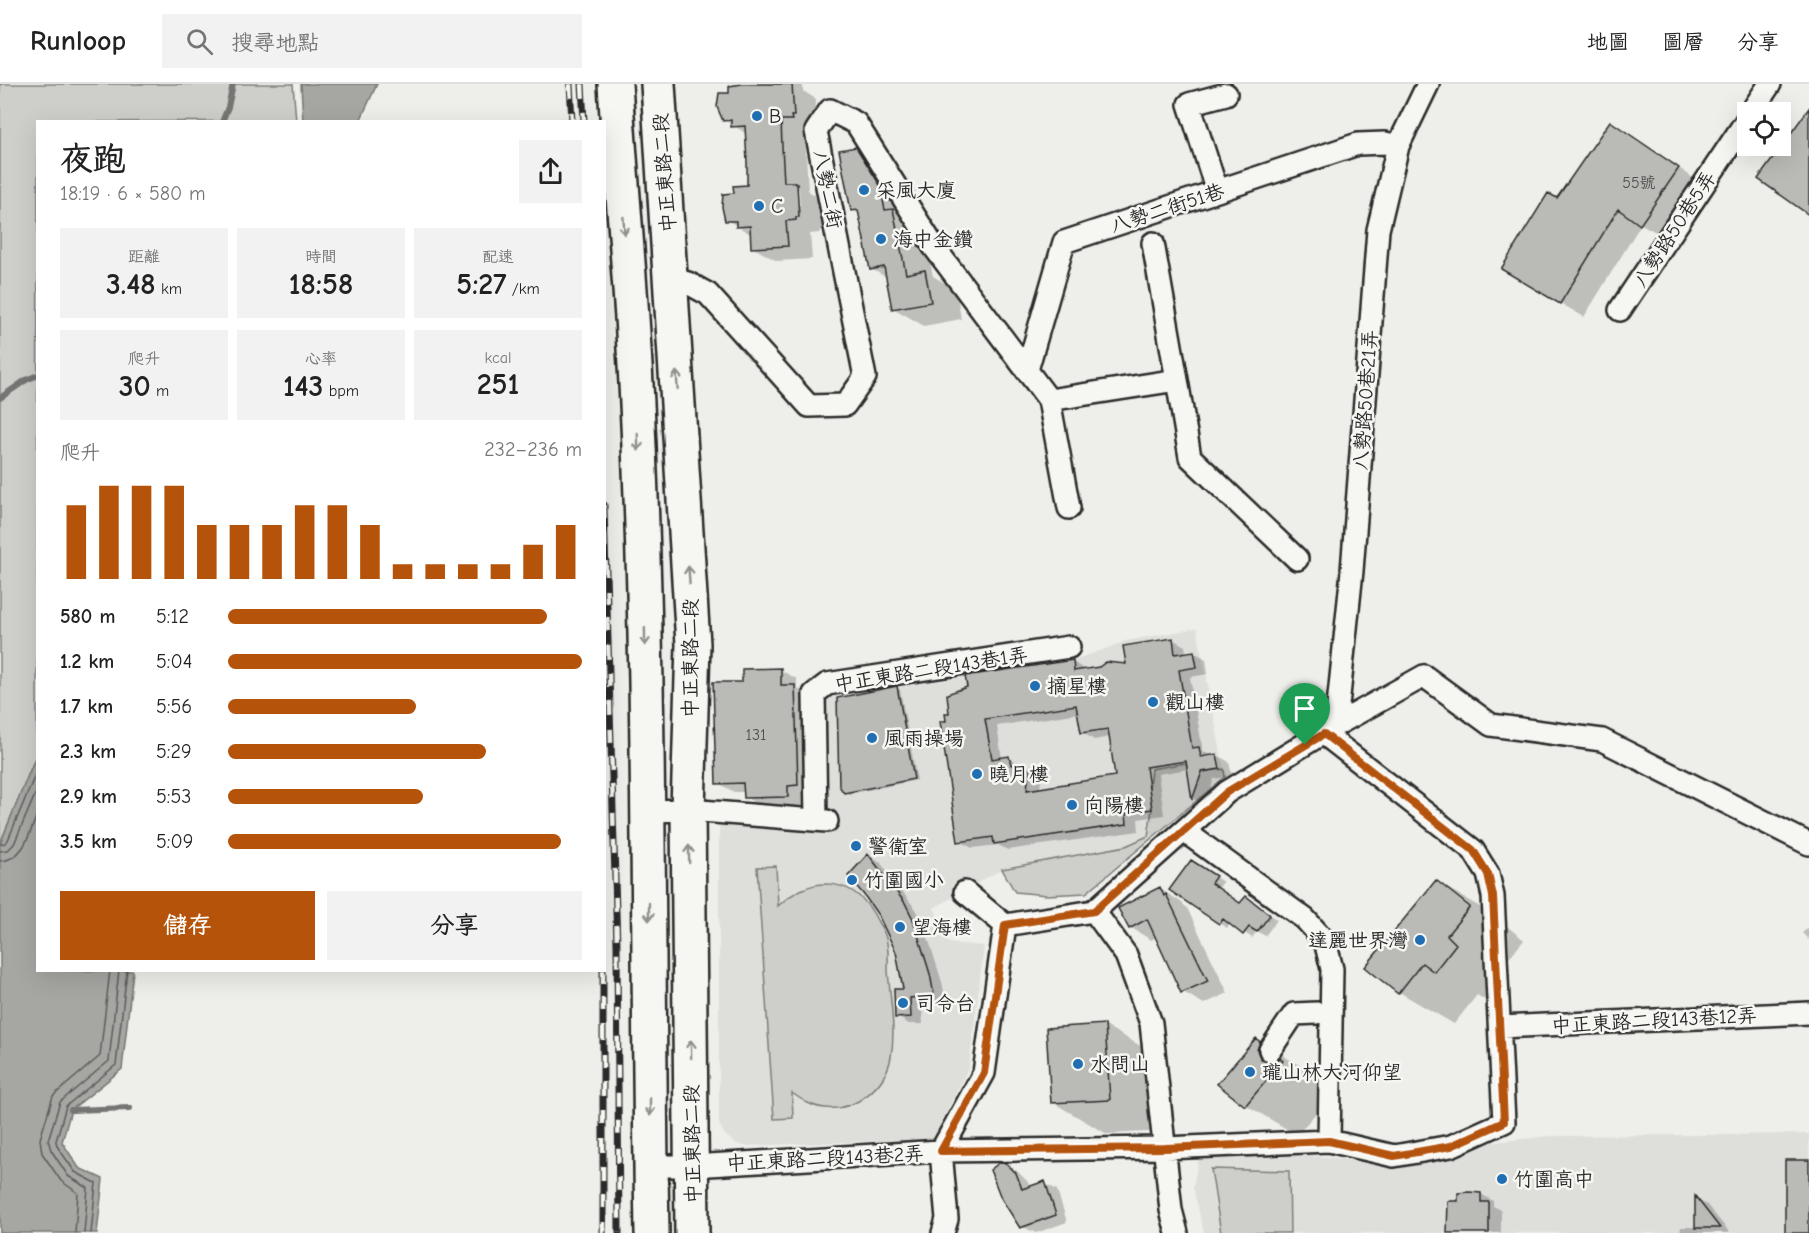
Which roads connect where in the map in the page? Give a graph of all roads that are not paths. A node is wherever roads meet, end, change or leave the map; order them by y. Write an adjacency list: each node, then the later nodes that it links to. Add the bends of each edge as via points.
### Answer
1 (615, 84): 21 (main road, 中正東路二段, one-way to 21, via 636,382)
2 (658, 84): 11 (main road, 中正東路二段)
3 (1428, 84): 8 (street, 八勢路50巷21弄)
4 (1770, 84): 6 (street)
5 (1227, 94): 9 (street, via 1189,104)
6 (1758, 102)
7 (1737, 134): 12 (street, 八勢路50巷5弄)
8 (1398, 146): 9 (street, 八勢二街51巷, via 1358,144); 19 (street, 八勢路50巷21弄, via 1378,230 1353,560)
9 (1217, 191): 13 (street, 八勢二街51巷, via 1064,242)
10 (1153, 243): 14 (street)
11 (670, 278): 13 (street, 八勢二街, via 708,294 809,406 845,405 866,376 816,130 830,110 856,123 934,247); 20 (main road, 中正東路二段, one-way to 11, via 693,644)
12 (1620, 310)
13 (1027, 370): 15 (street, 八勢二街)
14 (1176, 380): 15 (street); 17 (street, via 1190,457)
15 (1048, 400): 16 (street, 八勢二街)
16 (1069, 508)
17 (1297, 559)
18 (1069, 647): 20 (street, 中正東路二段143巷1弄, via 827,684 814,693 821,820)
19 (1330, 729): 22 (street, via 1227,792); 23 (street, via 1424,676 1491,725 1602,740); 29 (street, via 1473,850 1488,874 1493,896)
20 (688, 810): 21 (street); 35 (main road, 中正東路二段, one-way to 20)
21 (649, 811): 34 (main road, 中正東路二段, one-way to 34)
22 (1184, 831): 25 (street); 31 (street, via 1305,919 1325,941 1332,969)
23 (1809, 844)
24 (965, 892): 26 (street)
25 (1094, 911): 26 (street); 32 (street, via 1126,955 1150,1023)
26 (1005, 925): 33 (street, 中正東路二段143巷2弄, via 984,1073)
27 (1317, 1013): 30 (street, via 1294,1014)
28 (1809, 1013): 29 (street, 中正東路二段143巷12弄)
29 (1500, 1027): 31 (street, via 1504,1122 1451,1146 1394,1156)
30 (1270, 1050)
31 (1329, 1141): 32 (street)
32 (1165, 1148): 33 (street); 39 (street)
33 (941, 1151): 35 (street, 中正東路二段143巷2弄); 38 (street)
34 (650, 1166): 35 (street, 中正東路二段143巷2弄); 36 (main road, 中正東路二段)
35 (692, 1166): 37 (main road, 中正東路二段)
36 (651, 1233)
37 (692, 1233)
38 (944, 1233)
39 (1177, 1233)

